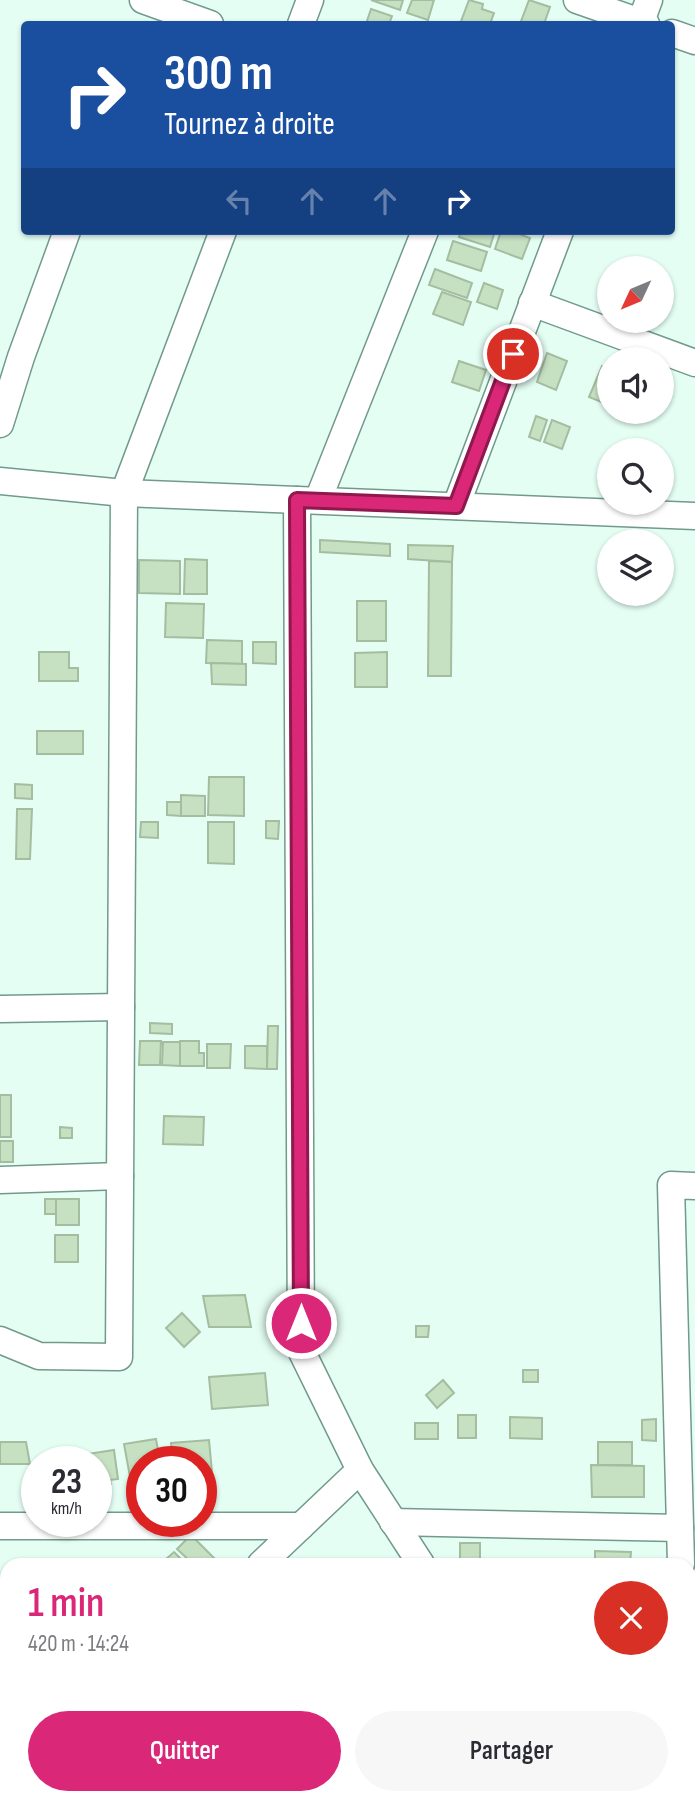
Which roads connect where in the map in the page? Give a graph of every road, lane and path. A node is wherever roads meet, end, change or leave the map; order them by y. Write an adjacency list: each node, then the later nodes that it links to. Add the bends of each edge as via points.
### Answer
1 (310, 0): 6 (street)
2 (577, 0): 4 (street)
3 (147, 7): 5 (street)
4 (644, 18)
5 (199, 21)
6 (302, 21)
7 (675, 34): 8 (street)
8 (695, 41)
9 (65, 235): 14 (street)
10 (221, 235): 18 (street)
11 (423, 235): 19 (street)
12 (558, 235): 13 (street)
13 (532, 303): 15 (street); 20 (street)
14 (11, 353): 16 (street)
15 (695, 363)
16 (0, 424)
17 (0, 481): 18 (street)
18 (124, 493): 19 (street); 22 (street)
19 (307, 500): 20 (street); 28 (street, via 301,1350)
20 (456, 506): 21 (street)
21 (695, 516)
22 (121, 1007): 23 (street); 24 (street)
23 (0, 1009)
24 (120, 1176): 25 (street); 27 (street, via 118,1357 39,1356)
25 (0, 1180)
26 (695, 1186): 32 (street, via 671,1185)
27 (0, 1340)
28 (360, 1470): 29 (street); 30 (street)
29 (393, 1522): 32 (street); 34 (street)
30 (301, 1525): 31 (street); 33 (street)
31 (0, 1526)
32 (680, 1528): 35 (street)
33 (267, 1558)
34 (417, 1558)
35 (681, 1558)

